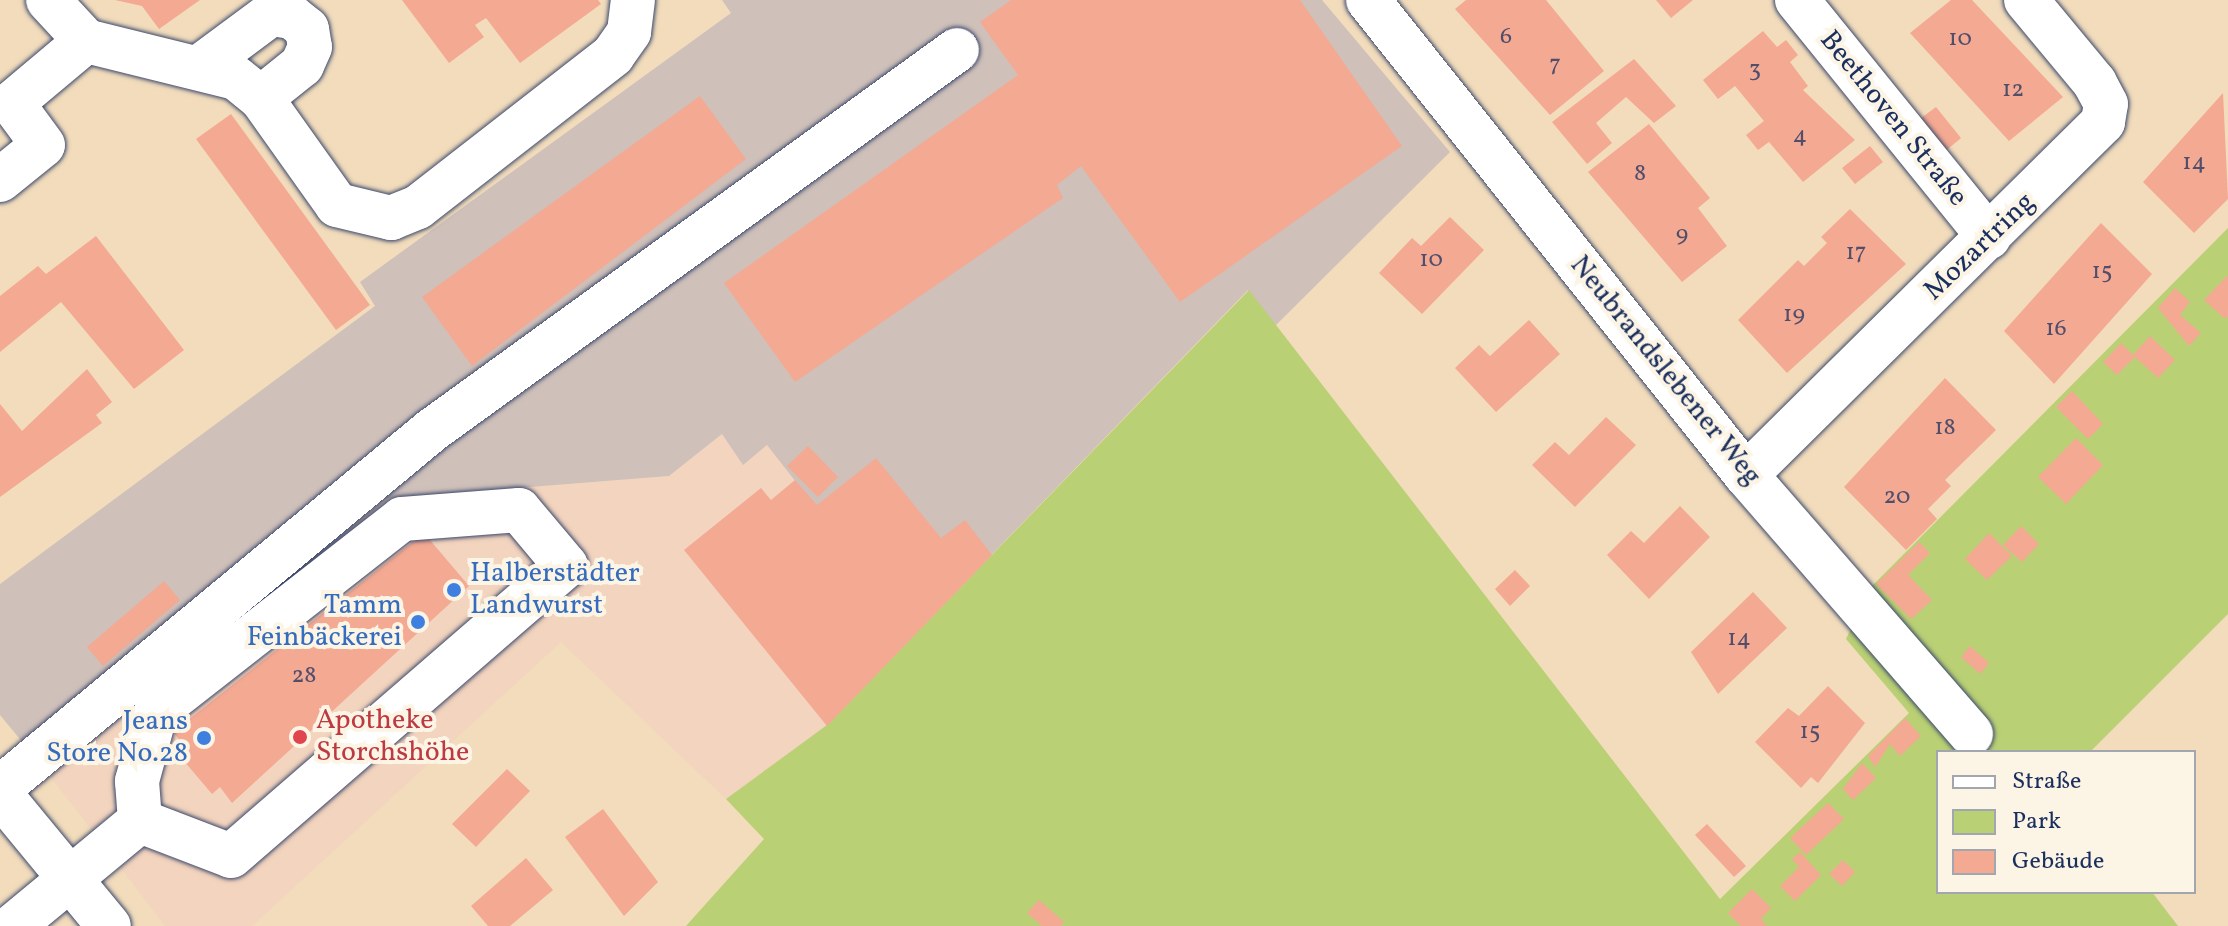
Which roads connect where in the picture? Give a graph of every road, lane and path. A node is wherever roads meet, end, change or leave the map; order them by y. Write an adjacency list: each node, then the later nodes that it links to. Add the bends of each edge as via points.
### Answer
1 (48, 0): 6 (street)
2 (633, 0): 9 (street, via 629,32 613,55 418,207 391,218 337,205)
3 (1797, 0): 11 (street, Beethoven Straße)
4 (2026, 0): 11 (street, Mozartring, via 2095,83 2106,104 2103,122)
5 (1375, 3): 12 (street, Neubrandslebener Weg)
6 (86, 41): 8 (street); 10 (street, via 12,103 43,145)
7 (957, 50): 14 (street, via 432,430)
8 (201, 66): 9 (street, via 236,78); 9 (street, via 271,14 292,17 307,29 310,47 302,65)
9 (261, 98)
10 (0, 180)
11 (1989, 237): 12 (street, Mozartring)
12 (1746, 475): 13 (street, Neubrandslebener Weg)
13 (1971, 734)
14 (0, 791): 16 (street)
15 (140, 821): 15 (street, via 231,856 566,566 519,510 402,519 156,711 137,781); 16 (street)
16 (69, 881): 17 (street); 18 (street)
17 (13, 926)
18 (109, 926)

